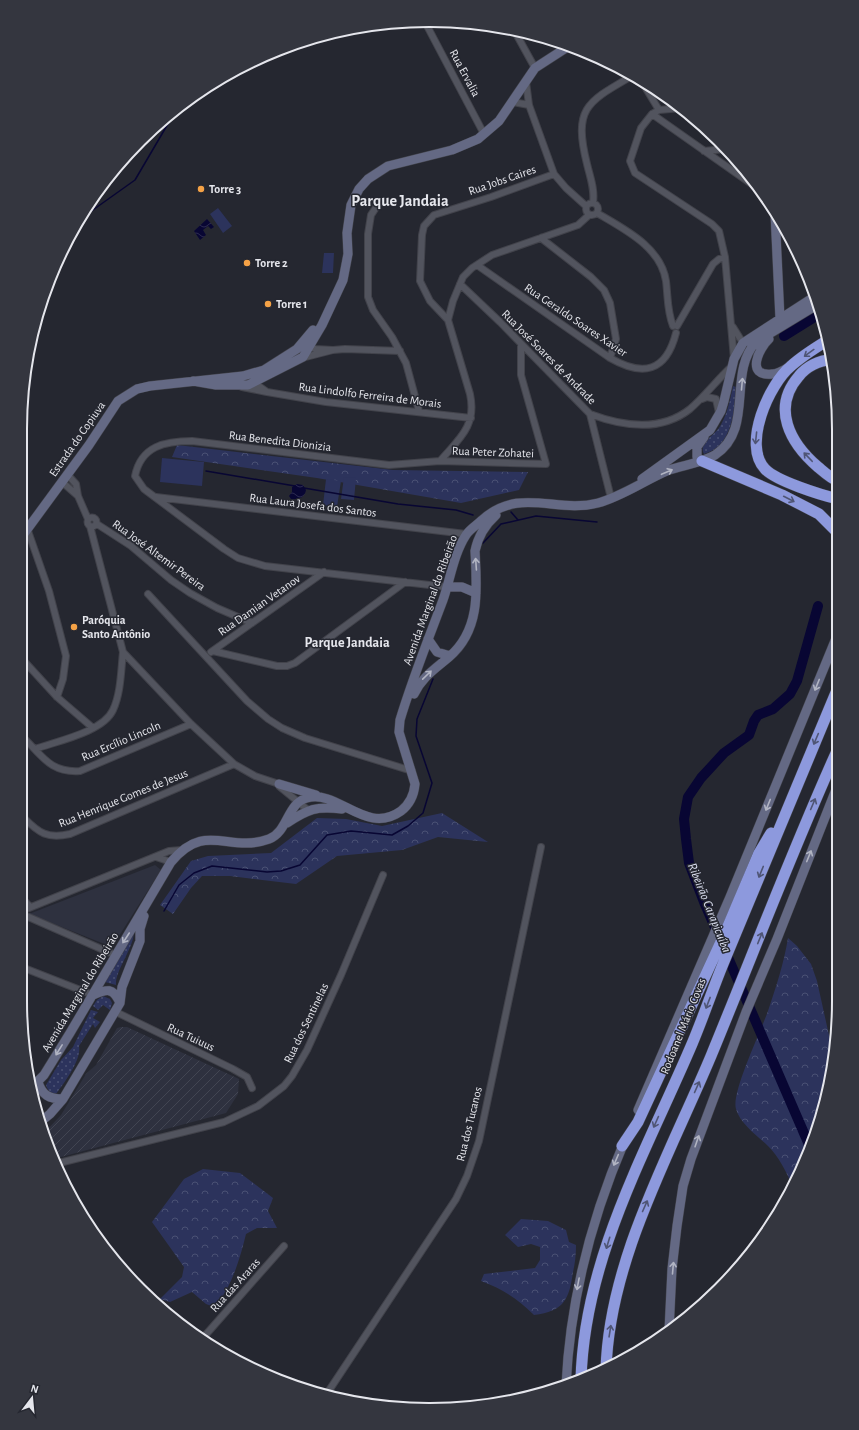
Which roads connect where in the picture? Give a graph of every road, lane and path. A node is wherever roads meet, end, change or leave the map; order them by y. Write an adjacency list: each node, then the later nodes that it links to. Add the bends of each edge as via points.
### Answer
1 (428, 27): 13 (street, Rua Ervalia)
2 (518, 37): 4 (street)
3 (563, 50): 4 (main road, Estrada do Copiuva)
4 (535, 68): 6 (main road, Estrada do Copiuva)
5 (627, 79): 19 (street, via 598,95 583,117 582,136 593,184)
6 (526, 82): 8 (main road, Estrada do Copiuva); 9 (street)
7 (648, 92): 11 (street)
8 (513, 102): 9 (street); 13 (main road, Estrada do Copiuva, via 499,121)
9 (529, 105): 16 (street)
10 (673, 109): 11 (street)
11 (659, 110): 12 (street)
12 (652, 114): 15 (street); 25 (street, via 641,128 632,150 630,161 635,174 712,224 719,231)
13 (484, 134): 40 (main road, Estrada do Copiuva, via 452,150 388,166 368,179 359,189 351,205 347,233 348,254 343,280 322,325)
14 (718, 150): 15 (street)
15 (704, 151): 17 (street)
16 (554, 174): 20 (street); 33 (street, Rua Jobs Caires, via 434,215 429,219 422,234 420,281 430,301)
17 (746, 180)
18 (379, 203): 42 (street, via 371,215 366,284 373,310)
19 (594, 203): 20 (street); 21 (street, via 598,207)
20 (586, 206): 22 (street)
21 (597, 213): 22 (street, via 594,216); 35 (street, via 640,241 656,256 666,280 667,305)
22 (589, 215): 24 (street, via 578,225)
23 (776, 224): 28 (main road)
24 (541, 238): 26 (street, via 492,255); 44 (street, via 604,290 610,303 616,339)
25 (724, 257): 34 (street); 35 (street, via 713,264)
26 (477, 265): 27 (street, via 467,273); 44 (street, Rua Geraldo Soares Xavier)
27 (460, 284): 33 (street); 39 (street, Rua José Soares de Andrade)
28 (780, 298): 31 (main road, via 788,306); 32 (main road)
29 (811, 299): 31 (main road, Avenida Marginal do Ribeirão)
30 (813, 307): 36 (main road, Avenida Marginal do Ribeirão)
31 (796, 309): 32 (main road, Avenida Marginal do Ribeirão)
32 (780, 319): 37 (main road, Avenida Marginal do Ribeirão)
33 (448, 320): 58 (street, via 470,394)
34 (732, 325): 37 (street); 47 (street)
35 (675, 326): 44 (street, Rua Geraldo Soares Xavier, via 679,330 668,355 649,368 626,367)
36 (778, 329): 48 (main road, via 762,346 757,355 756,366 766,374); 61 (main road, Avenida Marginal do Ribeirão, one-way to 36, via 724,447 734,432 739,414 744,362 751,348 756,342)
37 (744, 343): 47 (main road, Avenida Marginal do Ribeirão)
38 (822, 344): 48 (highway, one-way to 48)
39 (521, 346): 56 (street, Rua José Soares de Andrade); 60 (street, Rua Peter Zohatei, via 521,374 546,464)
40 (305, 349): 41 (street); 43 (main road, Estrada do Copiuva); 45 (main road, Estrada do Copiuva)
41 (333, 350): 42 (street); 45 (street)
42 (400, 351): 55 (street, via 411,378)
43 (291, 354): 45 (main road, via 292,357); 51 (main road, Estrada do Copiuva)
44 (610, 358)
45 (299, 359): 51 (main road, Estrada do Copiuva)
46 (826, 361): 64 (highway, one-way to 46, via 797,446 788,430 785,411 787,393 802,372 814,364)
47 (732, 363): 54 (street, Rua José Soares de Andrade); 57 (main road, Avenida Marginal do Ribeirão)
48 (790, 367): 69 (highway, one-way to 69, via 776,382 755,434 758,460 776,478)
49 (240, 376): 50 (main road, Estrada do Copiuva); 51 (main road, Estrada do Copiuva); 52 (main road, via 235,380)
50 (193, 381): 52 (main road, Estrada do Copiuva); 63 (main road, Estrada do Copiuva, via 137,389 118,401)
51 (250, 381): 52 (main road, Estrada do Copiuva); 53 (street, Rua Lindolfo Ferreira de Morais)
52 (236, 386): 53 (street, Rua Lindolfo Ferreira de Morais)
53 (267, 392): 55 (street, Rua Lindolfo Ferreira de Morais, via 326,402)
54 (699, 400): 56 (street, Rua José Soares de Andrade, via 678,416 658,423 616,423); 57 (street, via 707,397 716,399)
55 (419, 412): 58 (street, Rua Lindolfo Ferreira de Morais)
56 (590, 414): 70 (street)
57 (719, 414): 59 (main road, Avenida Marginal do Ribeirão)
58 (471, 418): 60 (street, via 465,434)
59 (710, 430): 61 (main road, via 696,451 697,457); 66 (main road, Avenida Marginal do Ribeirão)
60 (440, 461): 68 (street, Rua Benedita Dionizia, via 389,465 178,441 157,446 139,463 137,480 144,489)
61 (702, 461): 62 (highway); 66 (main road, Avenida Marginal do Ribeirão, one-way to 61, via 673,469)
62 (728, 471): 71 (highway); 76 (highway, one-way to 76, via 819,514)
63 (67, 474): 65 (main road, Estrada do Copiuva); 67 (street, via 76,484)
64 (832, 479)
65 (62, 482): 67 (street); 77 (main road, Estrada do Copiuva)
66 (632, 488): 70 (main road, Avenida Marginal do Ribeirão)
67 (78, 496): 73 (street)
68 (156, 497): 78 (street, Rua Laura Josefa dos Santos); 80 (street, Rua Benedita Dionizia, via 238,558 265,566)
69 (832, 497)
70 (611, 498): 72 (main road, Avenida Marginal do Ribeirão, via 584,506 536,502)
71 (832, 498)
72 (506, 506): 78 (main road, Avenida Marginal do Ribeirão, via 485,517); 83 (main road, Avenida Marginal do Ribeirão, one-way to 72, via 476,543 489,522)
73 (88, 519): 74 (street, via 94,517); 75 (street)
74 (97, 524): 75 (street); 85 (street, Rua José Altemir Pereira, via 131,546 190,593 212,606)
75 (90, 526): 89 (street)
76 (832, 527)
77 (27, 532)
78 (466, 534): 82 (main road, Avenida Marginal do Ribeirão)
79 (27, 536): 93 (street, via 49,591 66,656)
80 (324, 572): 81 (street, Rua Benedita Dionizia); 85 (street, Rua Damian Vetanov)
81 (405, 582): 82 (street, Rua Benedita Dionizia); 88 (street, via 287,666)
82 (447, 586): 83 (main road, via 462,587); 86 (main road, Avenida Marginal do Ribeirão)
83 (476, 593): 91 (main road, Avenida Marginal do Ribeirão, via 471,628 461,645)
84 (148, 594): 90 (street)
85 (252, 623): 88 (street, Rua Damian Vetanov)
86 (428, 640): 91 (main road, via 437,652); 95 (main road, Avenida Marginal do Ribeirão)
87 (832, 648): 132 (main road, one-way to 132, via 714,935)
88 (213, 651): 90 (street, Rua Damian Vetanov)
89 (124, 652): 96 (street); 97 (street, via 114,709 103,723)
90 (206, 655): 102 (street, via 247,701 282,728)
91 (450, 656): 95 (main road, Avenida Marginal do Ribeirão, one-way to 91, via 425,676)
92 (27, 664): 93 (street)
93 (58, 697): 97 (street)
94 (832, 702): 112 (highway, Rodoanel Mário Covas, one-way to 112)
95 (400, 720): 102 (main road, Avenida Marginal do Ribeirão, via 399,732)
96 (191, 724): 99 (street, Rua Ercílio Lincoln, via 80,770 67,772 54,767); 101 (street)
97 (93, 728): 99 (street)
98 (27, 741): 99 (street, Rua Ercílio Lincoln)
99 (35, 749)
100 (832, 762): 137 (highway, one-way to 100, via 612,1320 624,1265 642,1212 745,974)
101 (234, 764): 103 (street); 111 (street, Rua Henrique Gomes de Jesus, via 70,834 48,836)
102 (412, 771): 110 (main road, Avenida Marginal do Ribeirão, via 414,792 405,808 395,815 376,818)
103 (270, 781): 104 (street); 108 (street, via 291,794)
104 (280, 784): 105 (main road); 106 (street)
105 (321, 797): 106 (main road, Avenida Marginal do Ribeirão); 110 (main road, Avenida Marginal do Ribeirão)
106 (308, 798): 108 (main road, Avenida Marginal do Ribeirão)
107 (832, 800): 135 (main road, one-way to 107, via 672,1269 683,1186 705,1117)
108 (298, 803): 109 (street); 113 (main road, Avenida Marginal do Ribeirão)
109 (308, 810): 110 (main road, Avenida Marginal do Ribeirão, via 327,807); 113 (main road, Avenida Marginal do Ribeirão)
110 (354, 811)
111 (27, 821)
112 (781, 823): 132 (highway, via 770,834 759,853 638,1122); 138 (highway, Rodoanel Mário Covas, one-way to 138, via 692,1044 629,1185 611,1233 591,1306)
113 (284, 825): 115 (main road, Avenida Marginal do Ribeirão, via 277,834 261,842 206,840 192,843)
114 (541, 847): 140 (street, Rua dos Tucanos, via 479,1141 467,1176 456,1199)
115 (182, 850): 116 (street, via 169,850); 117 (main road, Avenida Marginal do Ribeirão)
116 (156, 857): 117 (street); 120 (street)
117 (172, 862): 119 (main road, Avenida Marginal do Ribeirão)
118 (383, 875): 133 (street, Rua dos Sentinelas, via 310,1044 284,1086 258,1106 224,1122)
119 (147, 906): 122 (main road, Avenida Marginal do Ribeirão, one-way to 122); 125 (main road, Avenida Marginal do Ribeirão, via 140,928 140,941 122,987)
120 (27, 908)
121 (27, 917): 122 (street)
122 (115, 955): 124 (main road, Avenida Marginal do Ribeirão)
123 (27, 969): 124 (street)
124 (93, 995): 125 (main road, via 104,990 111,991); 127 (main road, Avenida Marginal do Ribeirão, one-way to 127)
125 (120, 1003): 126 (main road, Avenida Marginal do Ribeirão)
126 (116, 1012): 129 (street, Rua Tuiuus, via 233,1069 247,1077); 130 (main road, Avenida Marginal do Ribeirão)
127 (36, 1082)
128 (37, 1087): 130 (main road, via 46,1096)
129 (252, 1088)
130 (63, 1099): 131 (main road, Avenida Marginal do Ribeirão)
131 (45, 1119)
132 (622, 1146): 139 (main road, one-way to 139, via 597,1211 582,1266 572,1318)
133 (61, 1162)
134 (284, 1246): 136 (street, Rua das Araras)
135 (669, 1324)
136 (206, 1335)
137 (607, 1361)
138 (581, 1373)
139 (567, 1379)
140 (329, 1390)

